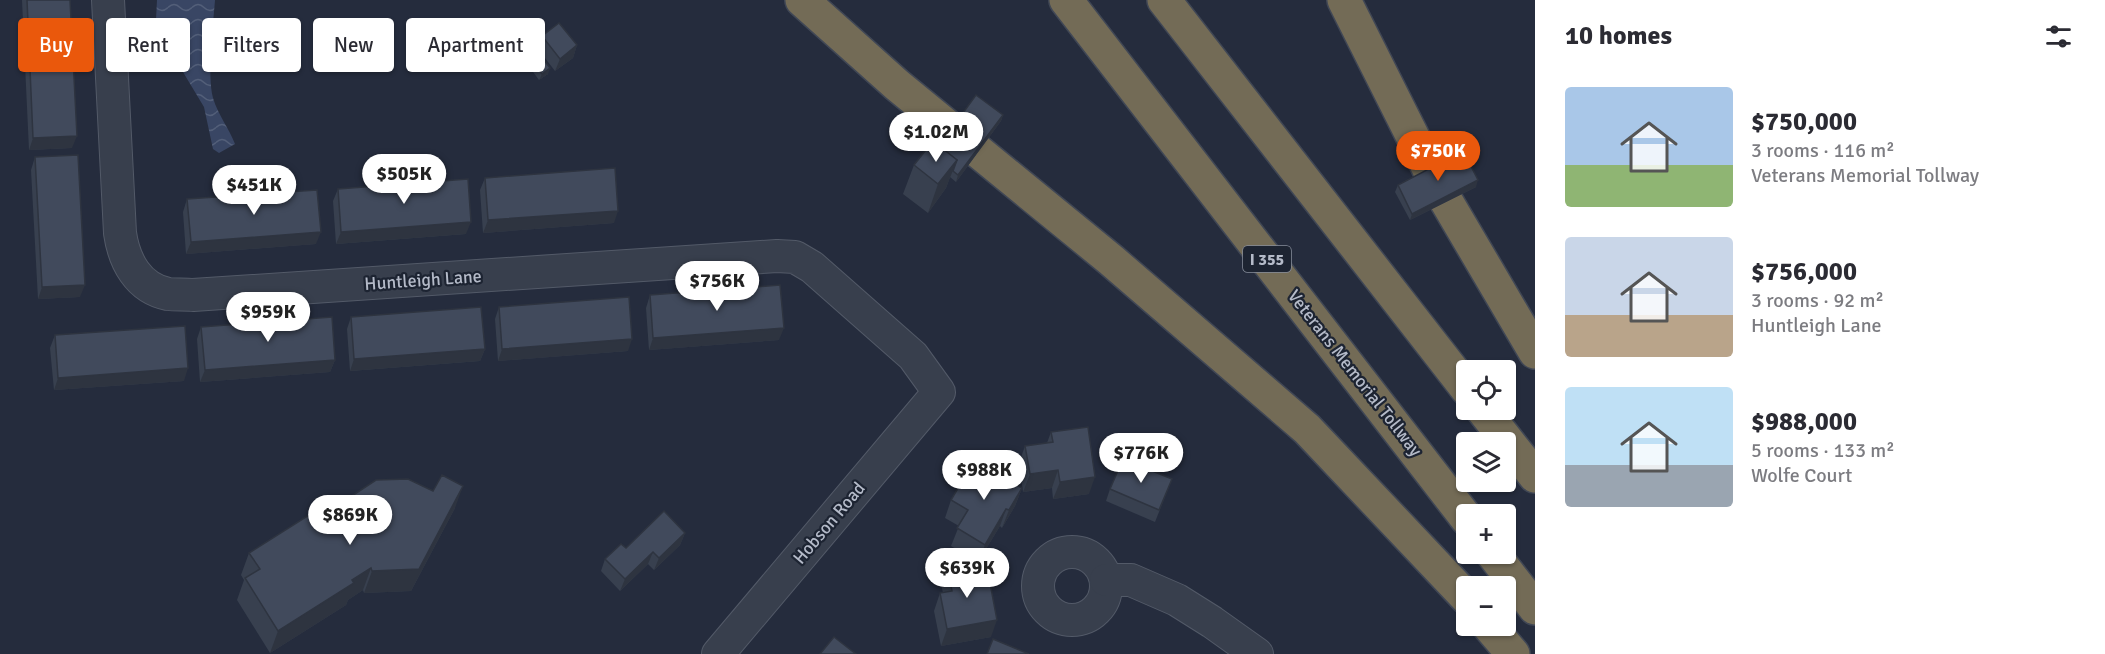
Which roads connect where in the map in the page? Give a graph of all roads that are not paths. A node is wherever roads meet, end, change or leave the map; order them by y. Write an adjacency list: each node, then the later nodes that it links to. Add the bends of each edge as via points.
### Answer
1 (108, 0): 8 (street, Huntleigh Lane, via 123,252 145,283 166,293 193,295 777,256 795,258 812,267 913,356)
2 (802, 0): 14 (highway, via 905,92 1307,429)
3 (1066, 0): 11 (highway, Veterans Memorial Tollway / I 355)
4 (1164, 0): 7 (highway)
5 (1344, 0): 6 (highway, via 1438,187)
6 (1535, 352)
7 (1456, 375)
8 (939, 392): 17 (street, Hobson Road)
9 (1491, 420): 10 (highway)
10 (1535, 476)
11 (1456, 505)
12 (1501, 564): 15 (highway)
13 (1106, 580): 18 (street, via 1131,580 1177,600)
14 (1456, 586)
15 (1535, 608)
16 (1498, 636): 19 (highway)
17 (718, 654)
18 (1257, 654)
19 (1513, 654)

